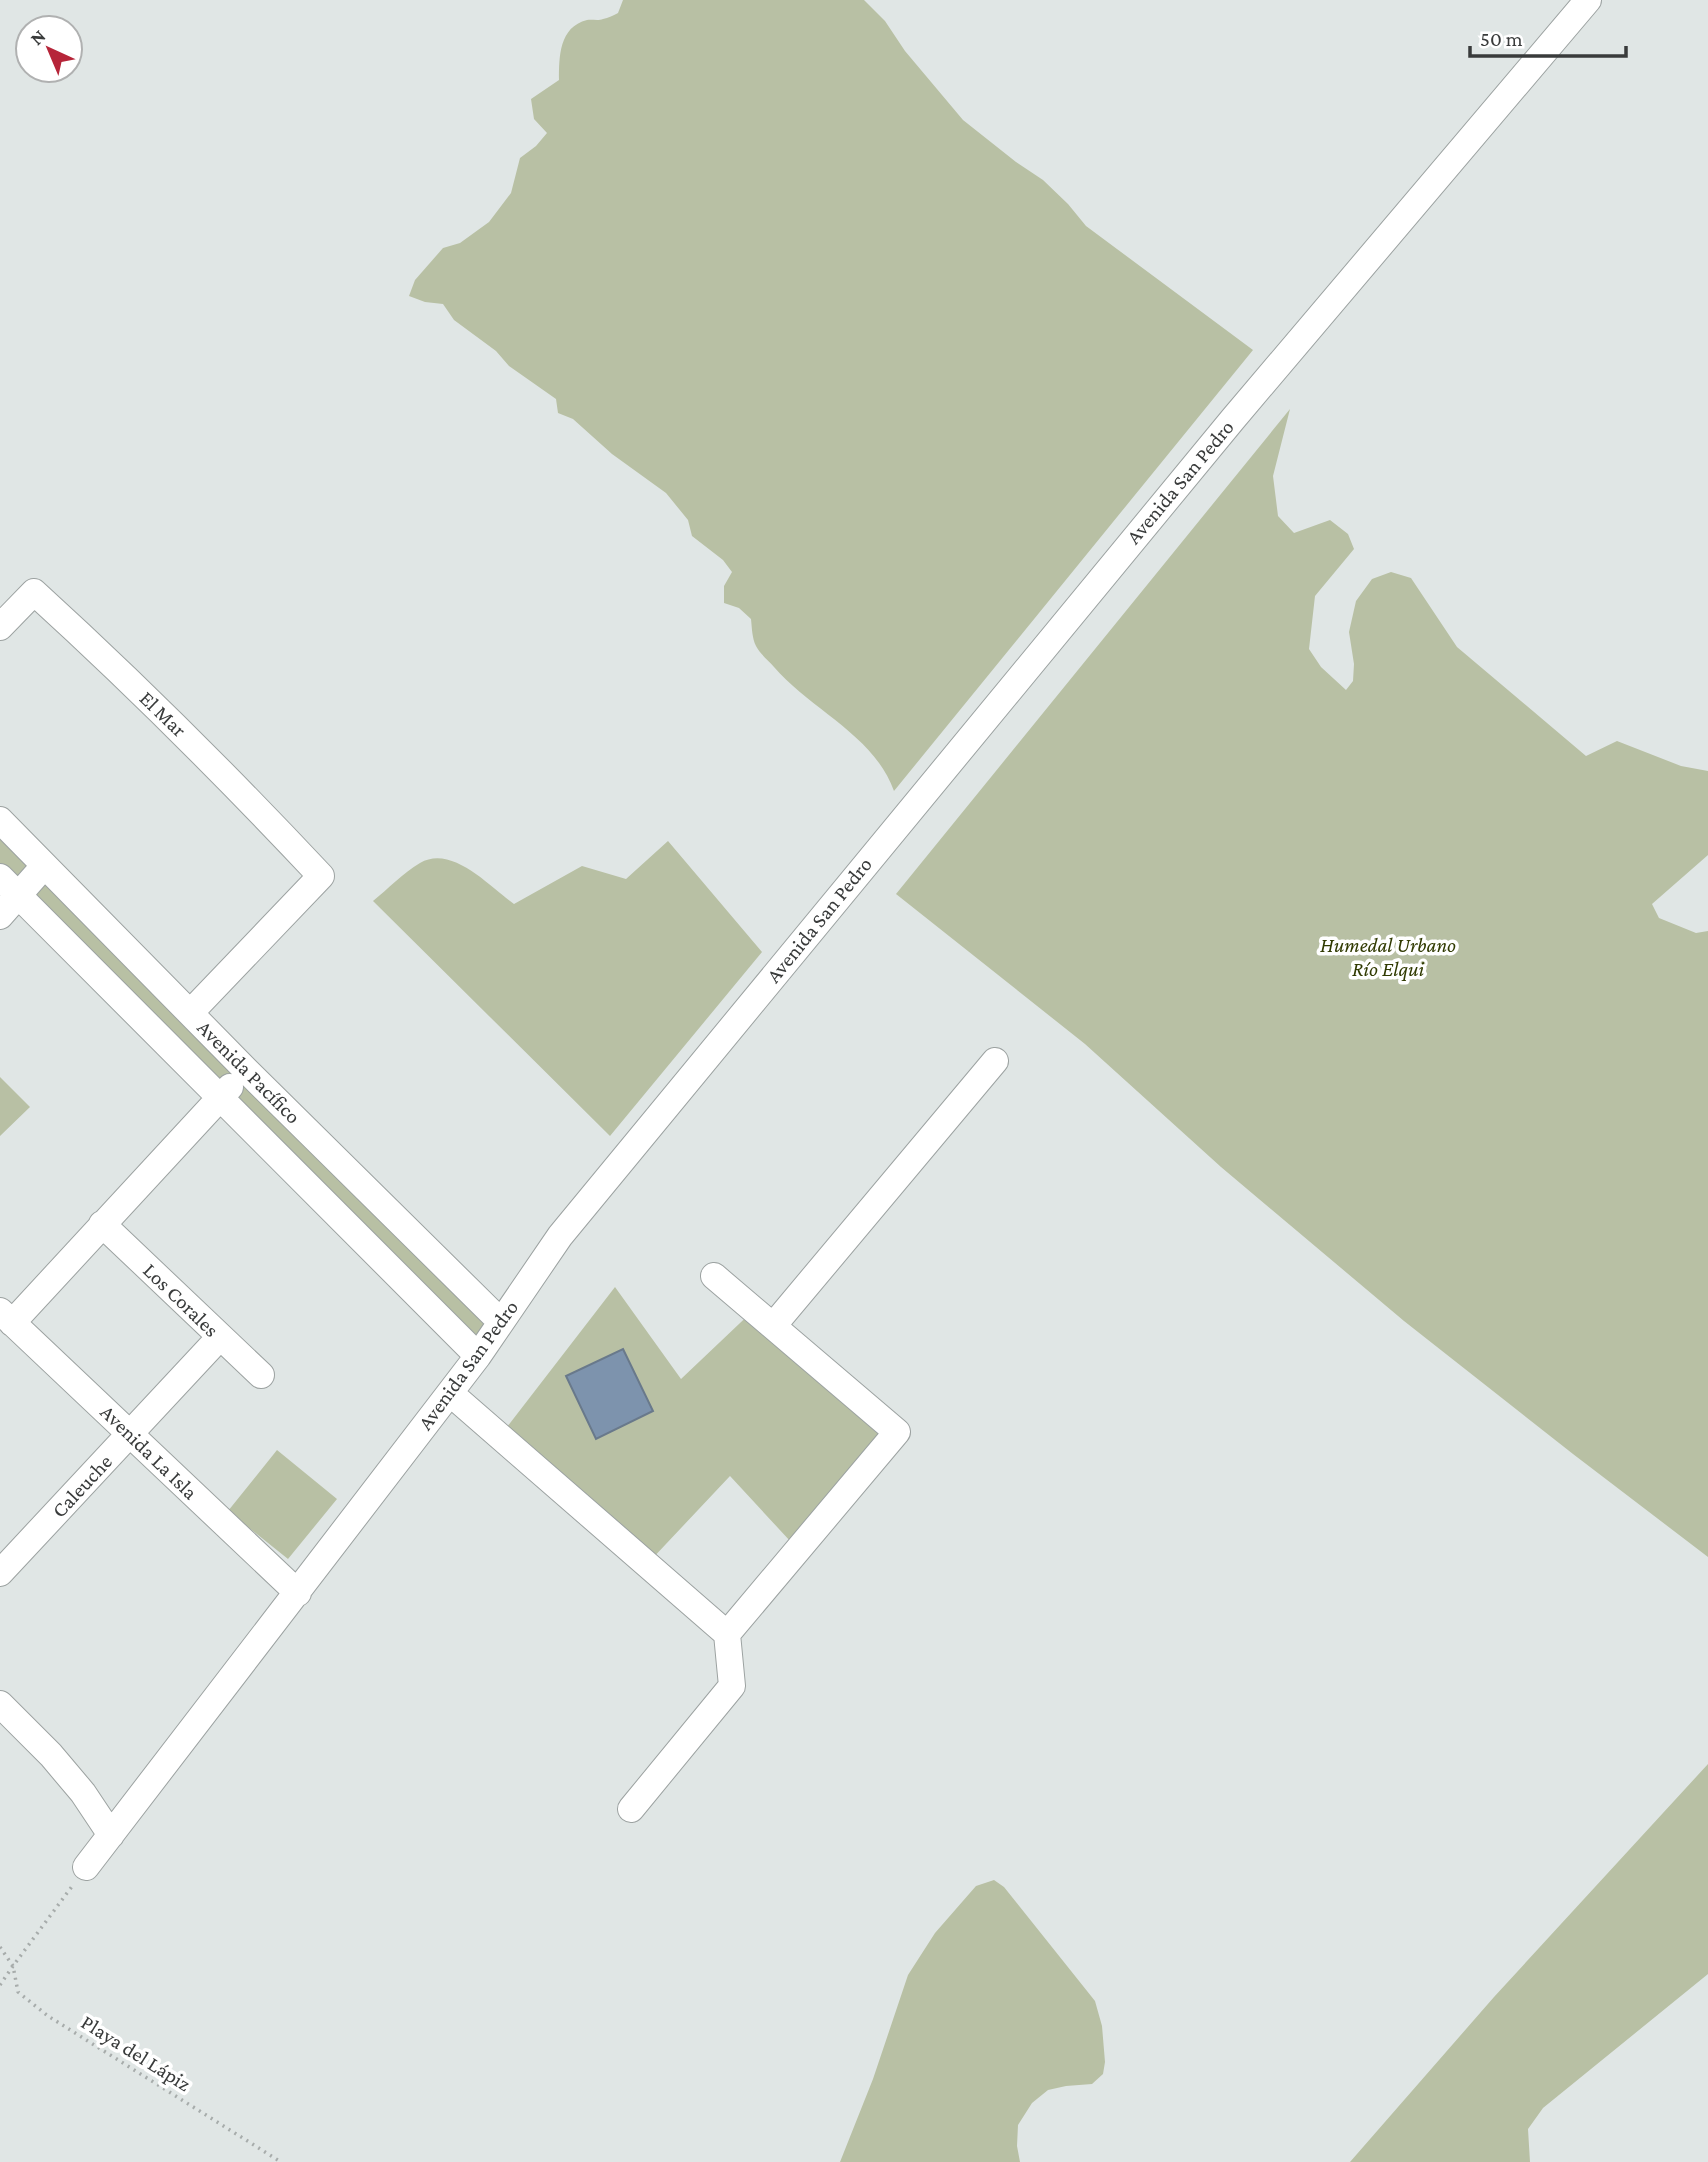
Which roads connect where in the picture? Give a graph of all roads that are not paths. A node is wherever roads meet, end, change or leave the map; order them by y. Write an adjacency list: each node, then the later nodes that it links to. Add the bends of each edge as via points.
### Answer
1 (1588, 0): 14 (street, Avenida San Pedro, via 848,883 560,1236)
2 (0, 627): 7 (street, El Mar, via 34,592 203,752 321,876)
3 (0, 820): 4 (street, Avenida Pacífico)
4 (44, 866): 5 (street); 7 (street, Avenida Pacífico)
5 (9, 886): 6 (street); 10 (street, Avenida Pacífico)
6 (0, 916)
7 (190, 1013): 9 (street, Avenida Pacífico)
8 (995, 1062): 15 (street)
9 (246, 1070): 10 (street); 14 (street, Avenida Pacífico)
10 (219, 1098): 11 (street); 17 (street, Avenida Pacífico)
11 (102, 1224): 13 (street); 16 (street, Los Corales)
12 (714, 1276): 15 (street)
13 (6, 1317): 20 (street, Avenida La Isla)
14 (500, 1322): 17 (street, Avenida San Pedro)
15 (773, 1326): 23 (street, via 897,1432)
16 (220, 1337): 18 (street, Los Corales); 20 (street, Caleuche)
17 (478, 1356): 19 (street, Avenida San Pedro)
18 (261, 1375)
19 (450, 1393): 22 (street, Avenida San Pedro); 23 (street)
20 (130, 1434): 21 (street, Caleuche); 22 (street, Avenida La Isla)
21 (0, 1573)
22 (298, 1593): 26 (street, Avenida San Pedro)
23 (727, 1633): 25 (street, via 732,1686)
24 (0, 1704): 26 (street, via 51,1755)
25 (631, 1809)
26 (111, 1835): 27 (street, Avenida San Pedro)
27 (86, 1867)

